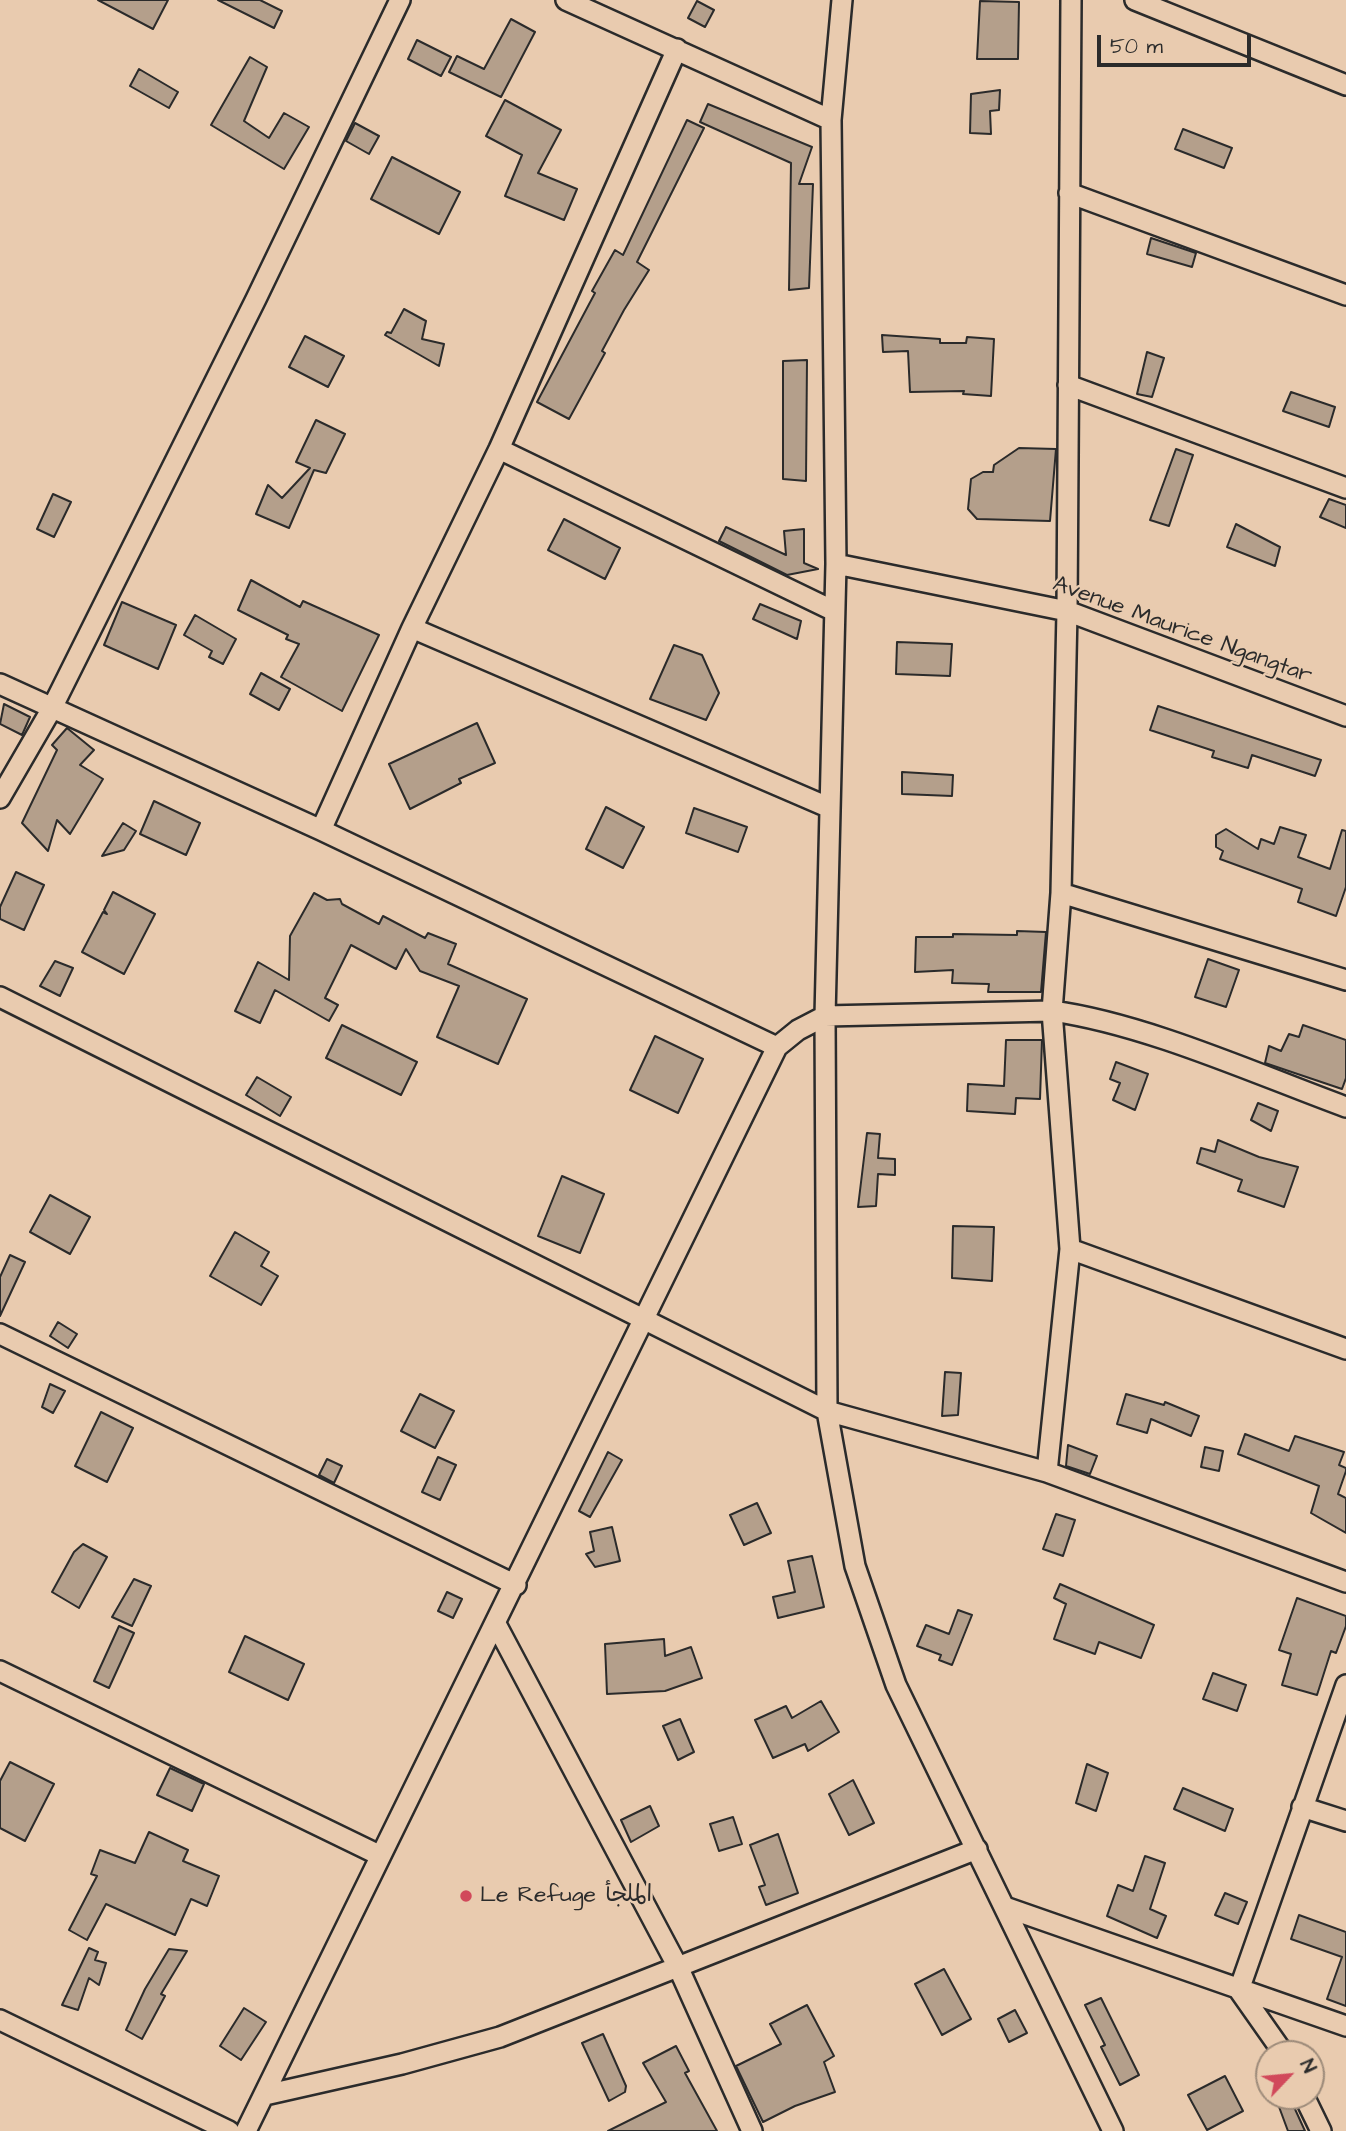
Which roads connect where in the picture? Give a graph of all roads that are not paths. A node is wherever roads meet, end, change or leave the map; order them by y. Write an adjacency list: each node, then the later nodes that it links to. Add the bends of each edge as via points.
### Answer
1 (400, 0): 19 (street)
2 (566, 0): 6 (street)
3 (842, 0): 8 (street)
4 (1070, 0): 9 (street)
5 (1135, 0): 7 (street)
6 (677, 49): 8 (street); 12 (street)
7 (1346, 85)
8 (831, 120): 14 (street)
9 (1069, 193): 10 (street); 11 (street)
10 (1346, 295)
11 (1068, 385): 13 (street); 16 (street)
12 (499, 449): 15 (street); 17 (street)
13 (1346, 488)
14 (836, 564): 15 (street); 16 (street, Avenue Maurice Ngangtar)
15 (834, 611): 22 (street)
16 (1067, 611): 20 (street, Avenue Maurice Ngangtar); 24 (street)
17 (412, 628): 22 (street); 23 (street)
18 (0, 684): 19 (street)
19 (51, 709): 21 (street); 23 (street)
20 (1346, 716)
21 (0, 798)
22 (830, 808): 28 (street)
23 (321, 830): 29 (street)
24 (1061, 893): 25 (street); 27 (street)
25 (1346, 981)
26 (0, 997): 32 (street)
27 (1052, 1011): 28 (street); 30 (street, via 1086,1015 1163,1040); 31 (street)
28 (825, 1016): 29 (street); 35 (street)
29 (777, 1047): 32 (street)
30 (1346, 1107)
31 (1070, 1249): 34 (street); 36 (street)
32 (645, 1321): 35 (street); 38 (street)
33 (0, 1334): 38 (street)
34 (1346, 1349)
35 (827, 1411): 36 (street); 44 (street, via 844,1513 871,1618 896,1685)
36 (1047, 1472): 37 (street)
37 (1346, 1582)
38 (516, 1585): 39 (street)
39 (496, 1624): 45 (street); 47 (street)
40 (0, 1671): 45 (street)
41 (1346, 1685): 42 (street)
42 (1302, 1807): 43 (street); 48 (street)
43 (1346, 1821)
44 (977, 1849): 46 (street); 47 (street)
45 (379, 1855): 52 (street)
46 (1005, 1908): 48 (street); 57 (street)
47 (679, 1969): 52 (street, via 500,2037); 56 (street)
48 (1238, 1990): 50 (street); 51 (street)
49 (0, 2020): 54 (street)
50 (1346, 2026)
51 (1274, 2040)
52 (265, 2095): 55 (street)
53 (1311, 2110): 58 (street)
54 (217, 2130)
55 (246, 2131)
56 (752, 2131)
57 (1113, 2131)
58 (1321, 2131)

